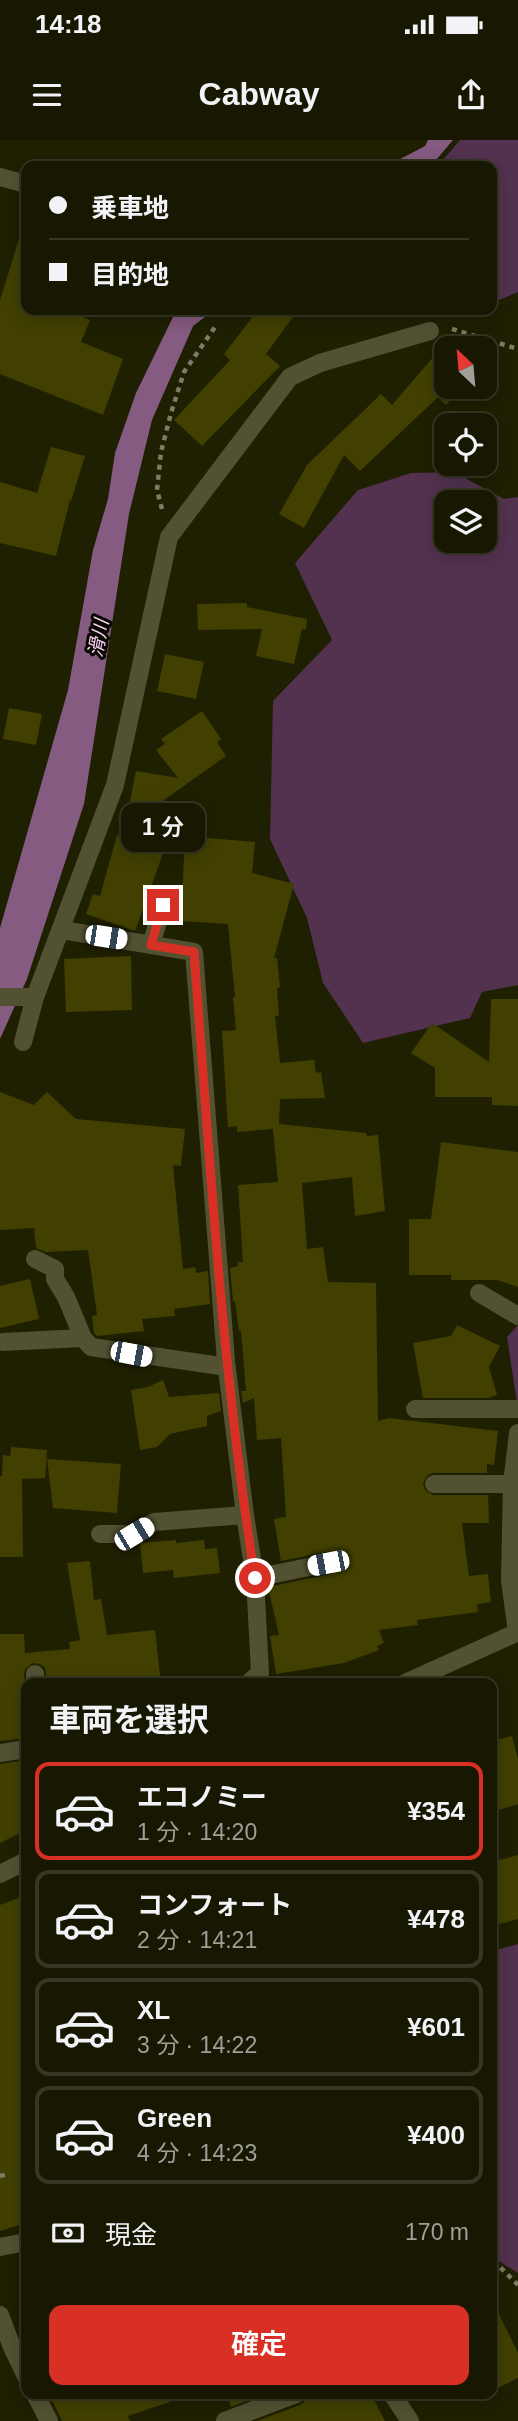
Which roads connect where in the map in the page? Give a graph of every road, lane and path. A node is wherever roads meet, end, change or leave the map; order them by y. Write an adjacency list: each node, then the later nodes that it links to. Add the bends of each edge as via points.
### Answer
1 (0, 177): 2 (street)
2 (21, 183)
3 (215, 327): 6 (path, via 184,372 161,452 158,490)
4 (430, 331): 5 (path, via 449,329); 6 (street, via 320,363 290,377)
5 (518, 349)
6 (169, 537): 8 (street, via 115,785)
7 (163, 905): 9 (street)
8 (61, 930): 9 (street); 11 (street)
9 (151, 945): 18 (street, via 194,952)
10 (0, 997): 11 (street)
11 (35, 997): 12 (street)
12 (23, 1042)
13 (35, 1259): 16 (street, via 55,1269 55,1279)
14 (479, 1293): 15 (street)
15 (518, 1316)
16 (83, 1338): 17 (street); 18 (street, via 91,1347)
17 (3, 1342)
18 (227, 1367): 24 (street)
19 (415, 1409): 20 (street)
20 (518, 1409)
21 (518, 1433): 22 (street)
22 (512, 1483): 23 (street); 28 (street, via 510,1580)
23 (434, 1484)
24 (245, 1515): 25 (street, via 154,1522 134,1534); 27 (street)
25 (100, 1534)
26 (328, 1563): 27 (street)
27 (255, 1578): 29 (street, via 260,1673)
28 (518, 1632): 30 (street)
29 (254, 1678)
30 (416, 1678)
31 (21, 1749): 32 (street)
32 (0, 1753)
33 (21, 1864): 34 (street)
34 (0, 1874)
35 (9, 2174): 36 (path)
36 (0, 2176)
37 (21, 2243): 38 (street)
38 (0, 2247)
39 (497, 2264): 40 (path)
40 (518, 2285)
41 (0, 2315): 42 (street)
42 (6, 2350): 43 (street)
43 (21, 2370)
44 (38, 2399): 47 (street)
45 (283, 2399): 48 (street)
46 (395, 2399): 49 (street)
47 (49, 2421)
48 (225, 2421)
49 (410, 2421)

